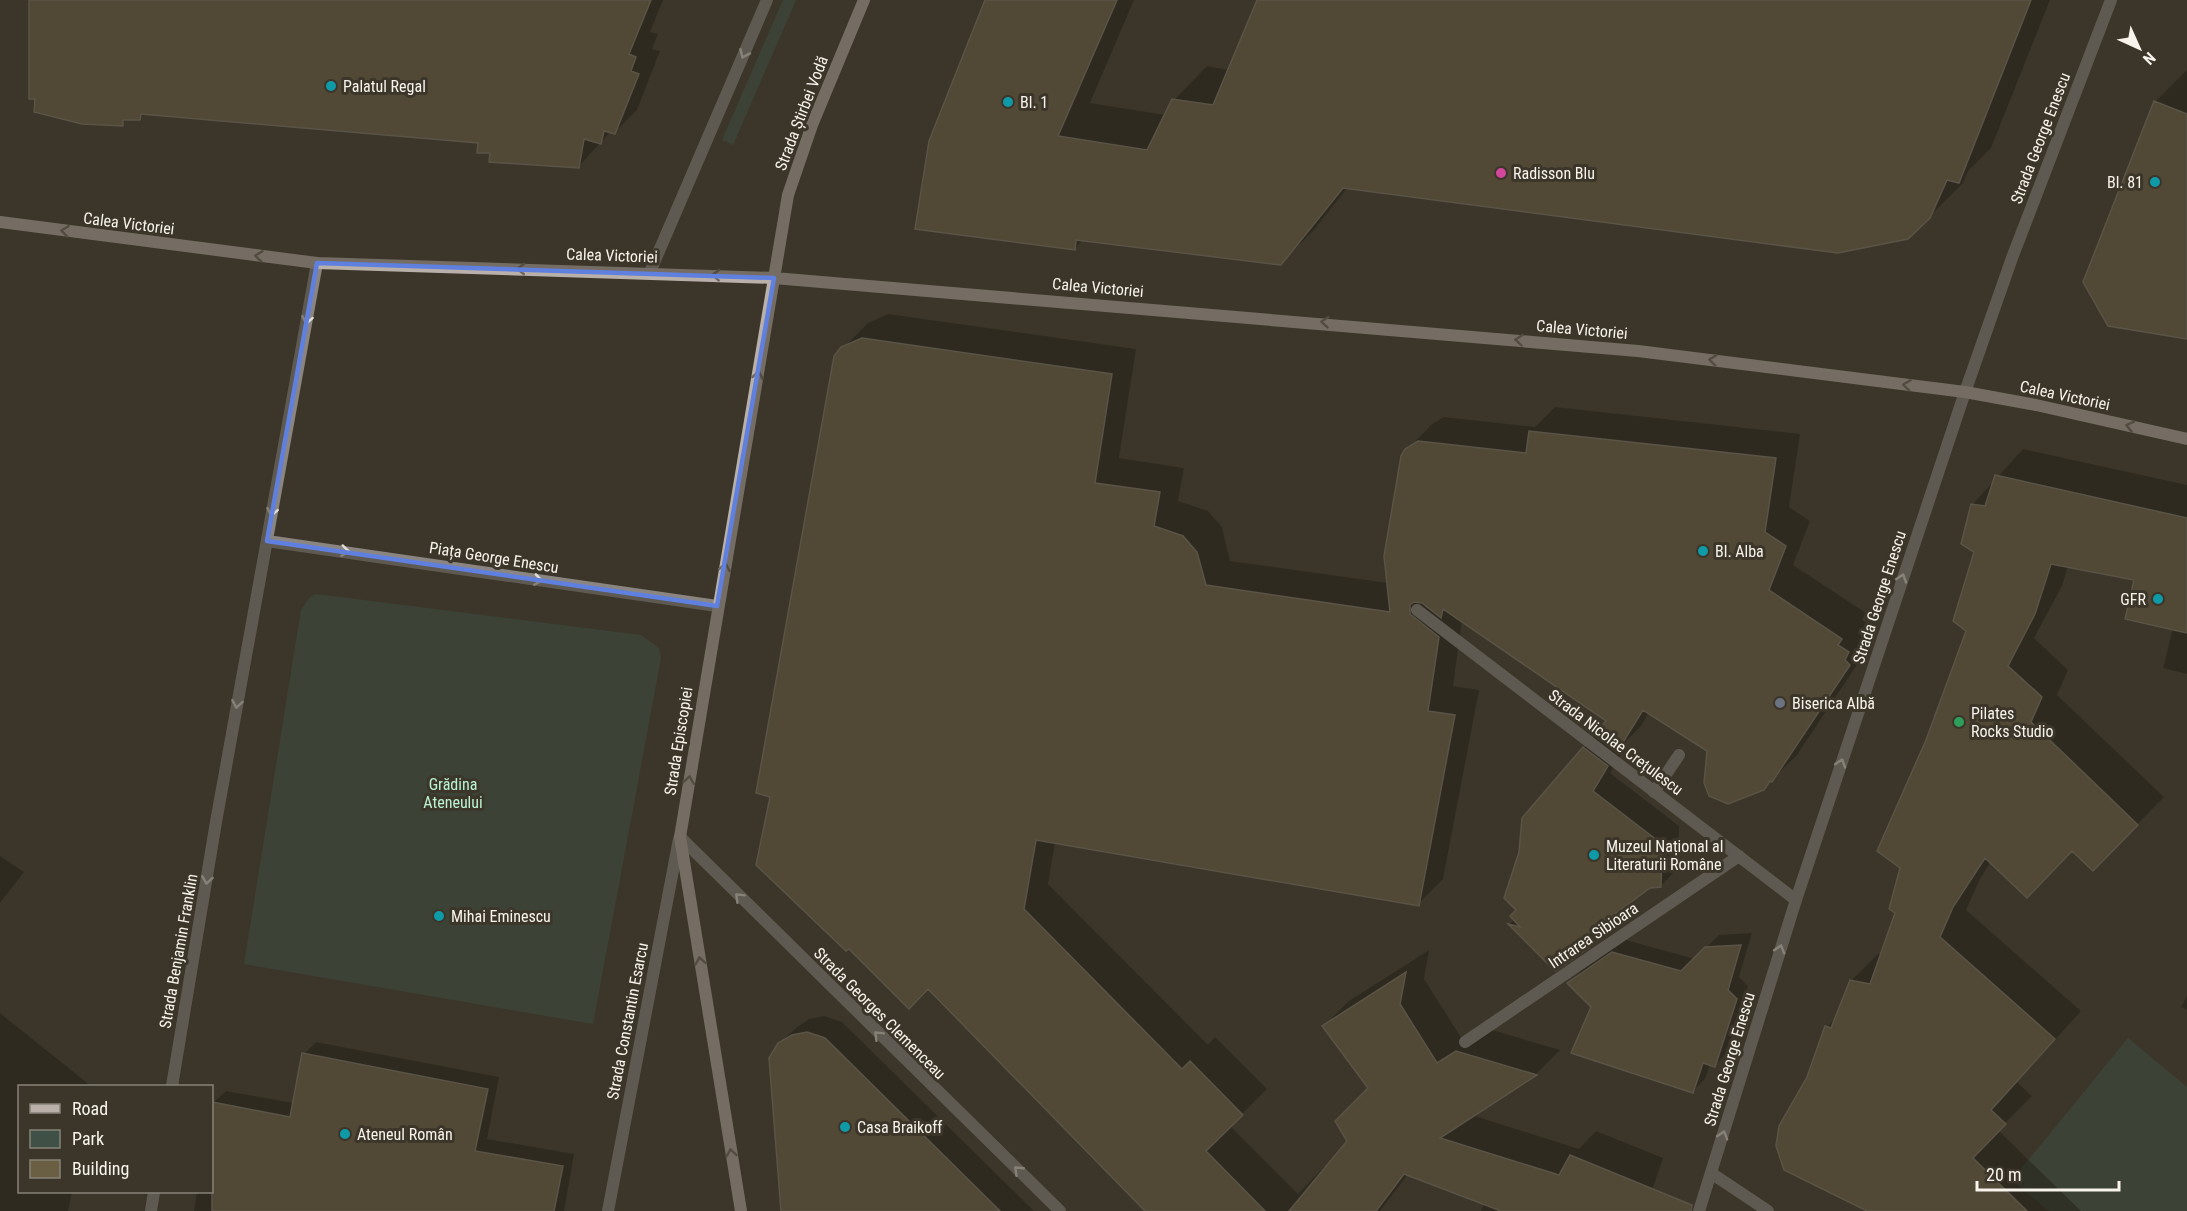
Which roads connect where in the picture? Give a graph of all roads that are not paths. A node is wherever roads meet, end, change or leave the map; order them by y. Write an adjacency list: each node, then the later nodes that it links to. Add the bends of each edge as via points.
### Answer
1 (767, 0): 6 (street, one-way to 6)
2 (864, 0): 7 (main road, Strada Știrbei Vodă, via 799,159 788,195)
3 (2111, 0): 8 (street, Strada George Enescu)
4 (0, 222): 5 (main road, Calea Victoriei, one-way to 4)
5 (317, 263): 6 (main road, Calea Victoriei, one-way to 5); 10 (street, one-way to 10)
6 (650, 272): 7 (main road, Calea Victoriei, one-way to 6)
7 (774, 278): 8 (main road, Calea Victoriei, one-way to 7, via 1638,351); 11 (main road, Strada Episcopiei, one-way to 7)
8 (1965, 392): 9 (main road, Calea Victoriei, one-way to 8); 17 (street, Strada George Enescu, one-way to 8)
9 (2187, 439)
10 (267, 541): 11 (street, Piața George Enescu, one-way to 11); 19 (street, Strada Benjamin Franklin, one-way to 19)
11 (717, 606): 15 (main road, Strada Episcopiei, one-way to 11)
12 (1417, 610): 14 (street, Strada Nicolae Crețulescu)
13 (1679, 756): 14 (street)
14 (1654, 792): 16 (street, Strada Nicolae Crețulescu)
15 (680, 837): 23 (street, Strada Constantin Esarcu); 24 (main road, Strada Episcopiei, one-way to 15); 25 (street, Strada Georges Clemenceau, one-way to 15)
16 (1739, 856): 17 (street, Strada Nicolae Crețulescu); 18 (street, Intrarea Sibioara)
17 (1796, 900): 20 (street, Strada George Enescu, one-way to 17)
18 (1465, 1042)
19 (172, 1085)
20 (1711, 1173): 26 (street, Strada George Enescu); 27 (street)
21 (154, 1193): 22 (street)
22 (151, 1211)
23 (608, 1211)
24 (741, 1211)
25 (1060, 1211)
26 (1699, 1211)
27 (1768, 1211)

